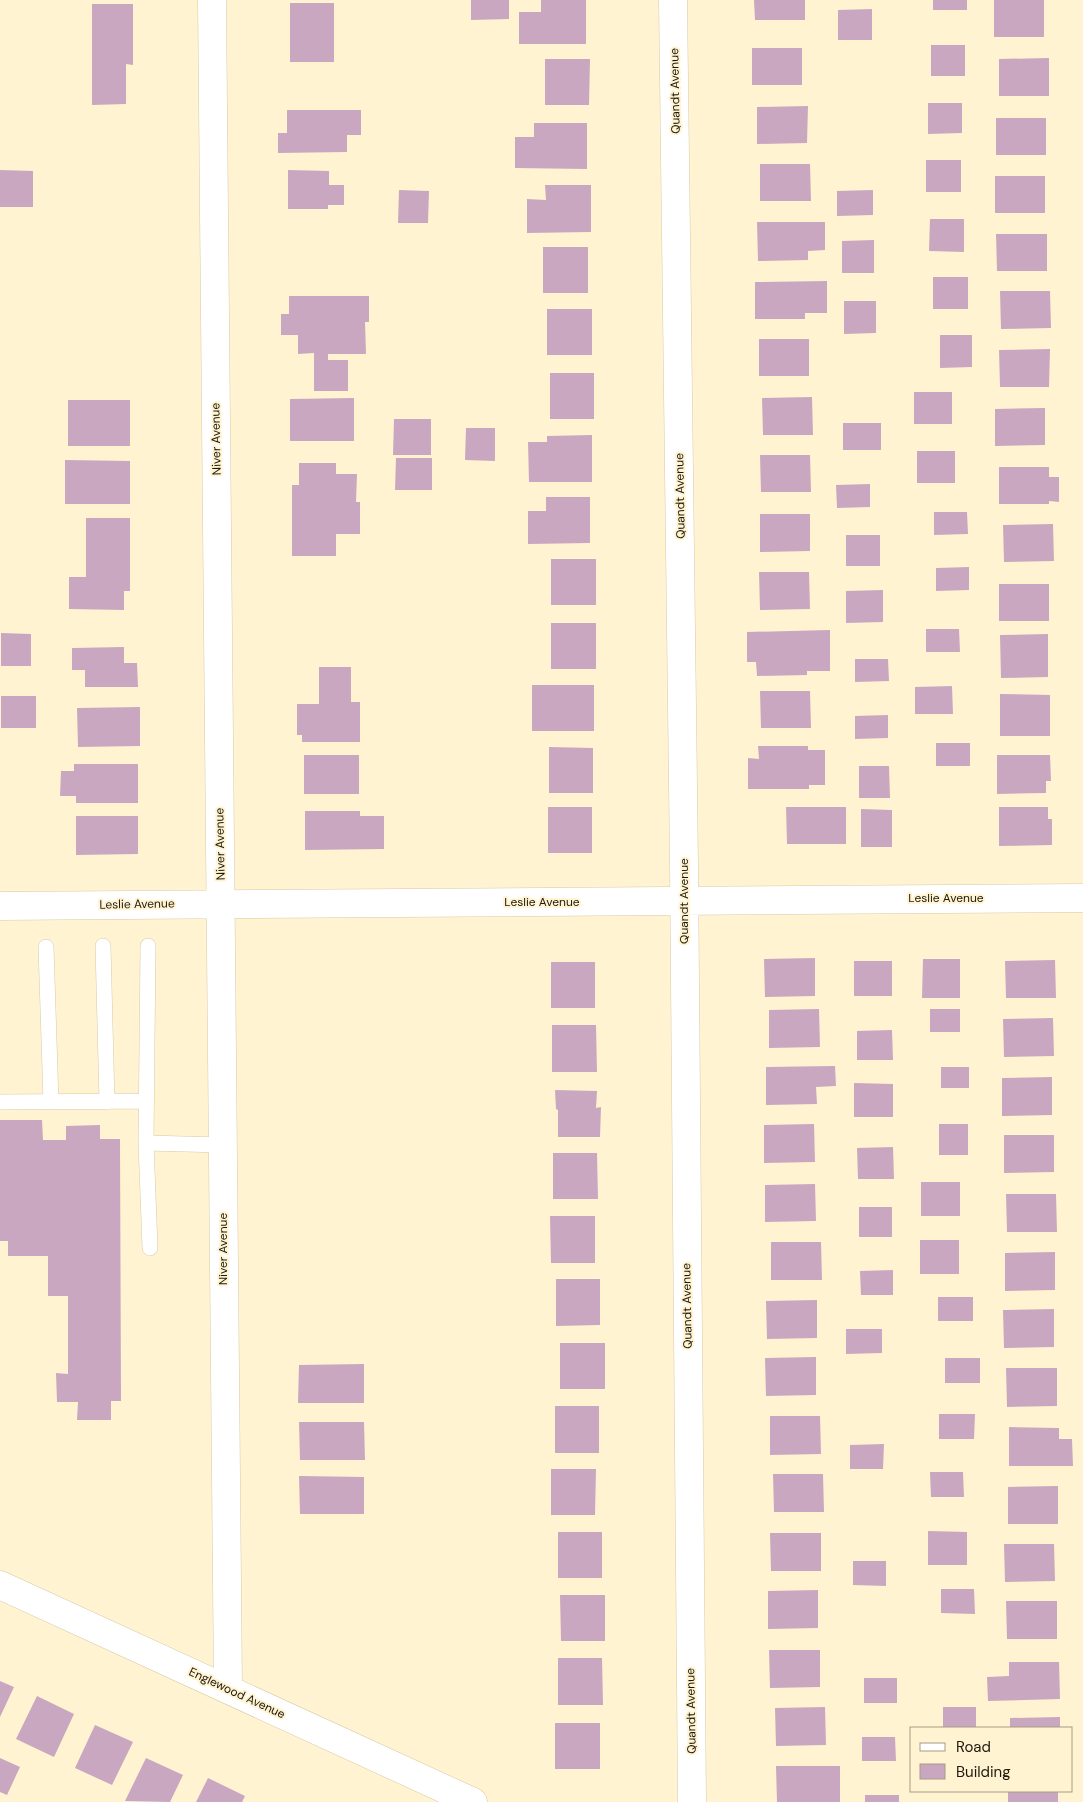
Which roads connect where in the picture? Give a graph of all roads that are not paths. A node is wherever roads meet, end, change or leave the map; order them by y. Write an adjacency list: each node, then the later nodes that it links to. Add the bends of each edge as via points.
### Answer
1 (212, 0): 5 (street, Niver Avenue)
2 (674, 0): 4 (street, Quandt Avenue)
3 (1083, 898): 4 (street, Leslie Avenue)
4 (684, 900): 5 (street, Leslie Avenue); 20 (street, Quandt Avenue)
5 (221, 904): 6 (street, Leslie Avenue); 15 (street, Niver Avenue)
6 (0, 906)
7 (103, 946): 12 (lane)
8 (148, 946): 13 (lane)
9 (46, 947): 11 (lane)
10 (0, 1102): 11 (lane)
11 (50, 1102): 12 (lane)
12 (107, 1102): 13 (lane)
13 (146, 1102): 14 (lane)
14 (146, 1143): 15 (lane); 16 (lane)
15 (223, 1144): 18 (street, Niver Avenue)
16 (150, 1248)
17 (0, 1584): 18 (street, Englewood Avenue)
18 (228, 1688): 19 (street, Englewood Avenue)
19 (473, 1802)
20 (692, 1802)

